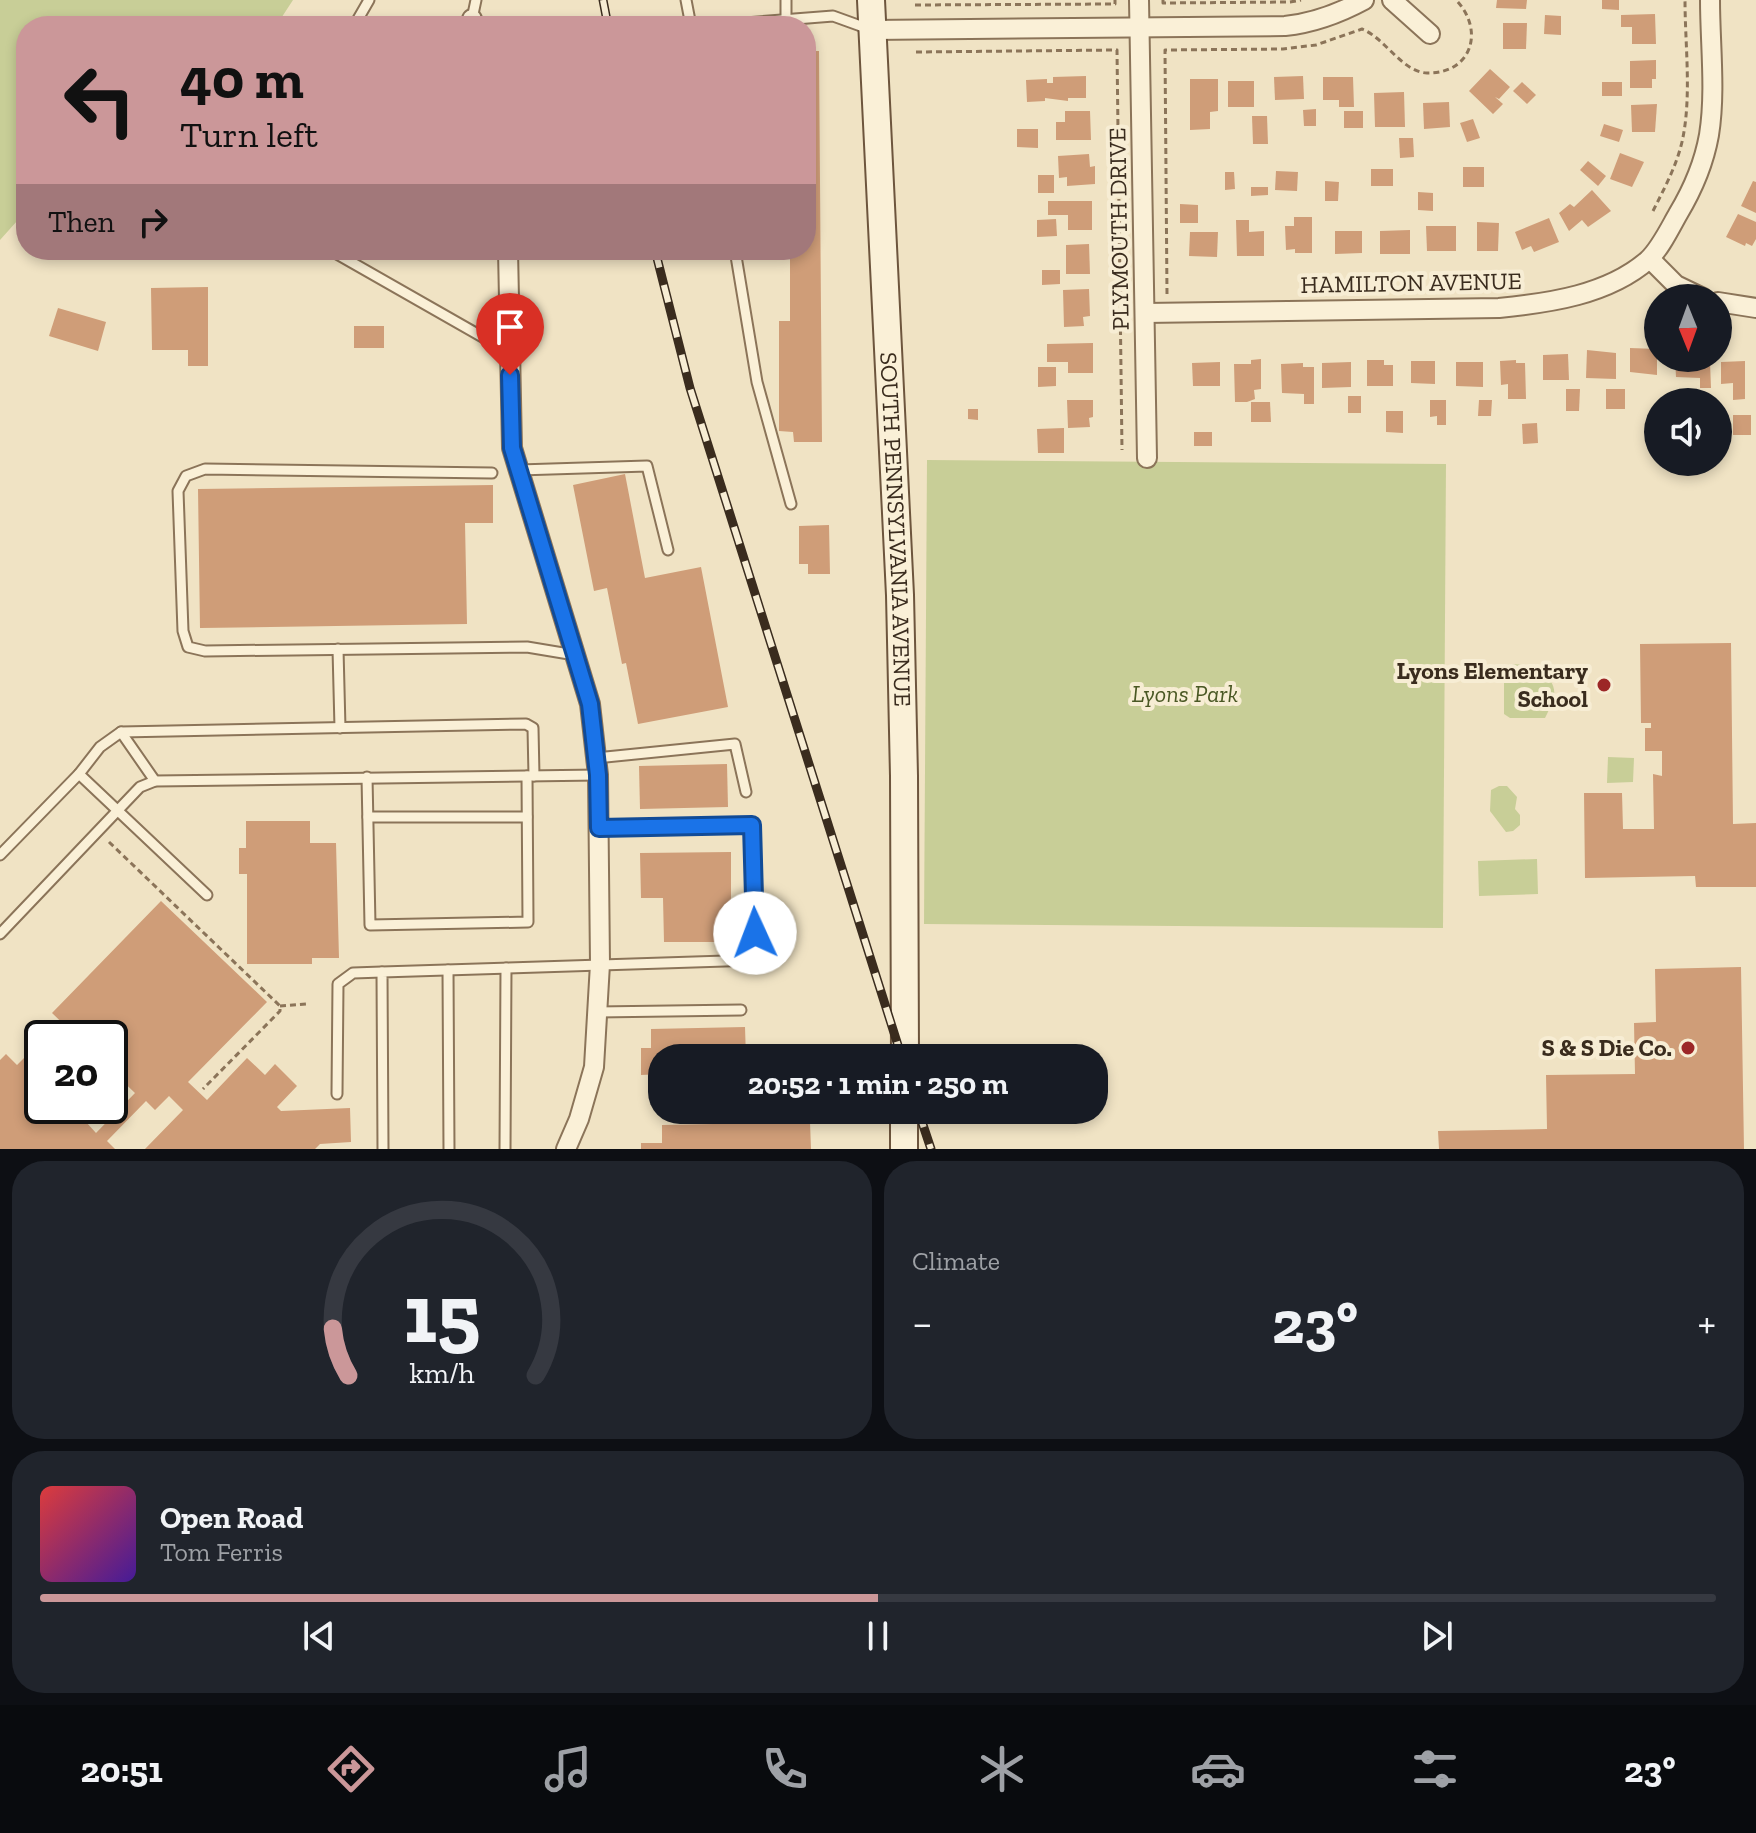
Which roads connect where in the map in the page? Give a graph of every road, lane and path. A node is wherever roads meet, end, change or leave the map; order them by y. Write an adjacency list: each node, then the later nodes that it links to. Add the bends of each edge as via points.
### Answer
1 (871, 0): 14 (main road, SOUTH PENNSYLVANIA AVENUE)
2 (1115, 0): 11 (path)
3 (1139, 0): 13 (street, PLYMOUTH DRIVE)
4 (1163, 0): 5 (path)
5 (1301, 0)
6 (1364, 0): 13 (street, via 1335,15 1285,26)
7 (1392, 0): 15 (street)
8 (1456, 0): 25 (path, via 1473,24 1472,39 1457,66 1441,72 1423,73 1408,66 1375,34 1362,29 1316,45 1283,49 1165,50)
9 (1685, 0): 17 (path, via 1686,108 1681,143)
10 (1710, 0): 18 (street, via 1709,135 1689,195)
11 (915, 5)
12 (816, 17): 14 (lane, via 833,16)
13 (1139, 27): 14 (street); 26 (street, PLYMOUTH DRIVE)
14 (872, 30): 60 (main road, SOUTH PENNSYLVANIA AVENUE, via 900,595)
15 (1430, 34)
16 (916, 52): 28 (path, via 1117,50)
17 (1653, 211)
18 (1650, 259): 22 (street); 25 (street, HAMILTON AVENUE, via 1616,280 1542,304)
19 (348, 260): 27 (lane)
20 (508, 260): 27 (street)
21 (737, 260): 32 (lane, via 757,382)
22 (1675, 284)
23 (1732, 304): 24 (street)
24 (1756, 308)
25 (1167, 312): 26 (street, HAMILTON AVENUE)
26 (1145, 313): 29 (street, PLYMOUTH DRIVE)
27 (509, 352): 30 (street, via 512,448)
28 (1122, 450)
29 (1147, 458)
30 (519, 470): 33 (lane, via 647,466); 35 (street)
31 (492, 473): 34 (lane, via 205,469 186,476 178,491 188,647)
32 (791, 504)
33 (668, 550)
34 (338, 649): 35 (lane, via 527,647); 36 (lane)
35 (575, 655): 38 (street, via 590,704)
36 (340, 728): 37 (lane); 40 (lane, via 526,724 533,728)
37 (121, 732): 39 (lane, via 100,747); 42 (lane)
38 (597, 767): 40 (lane); 43 (lane, via 735,744); 47 (street)
39 (79, 774): 44 (lane); 49 (lane)
40 (531, 776): 41 (lane); 46 (lane)
41 (367, 777): 42 (lane); 45 (lane)
42 (155, 781): 44 (lane, via 140,787)
43 (746, 792)
44 (117, 810): 48 (lane); 50 (lane)
45 (368, 817): 46 (lane); 46 (lane, via 370,925 528,922)
46 (527, 817)
47 (599, 828): 52 (street); 52 (lane, via 752,825 756,960)
48 (98, 831): 51 (lane); 57 (path)
49 (0, 855)
50 (207, 895)
51 (0, 934)
52 (600, 964): 53 (lane); 59 (street)
53 (506, 968): 54 (lane); 66 (lane)
54 (448, 970): 55 (lane); 65 (lane)
55 (382, 972): 62 (lane, via 353,973 338,984); 64 (lane)
56 (306, 1004): 57 (path)
57 (280, 1006): 61 (path)
58 (741, 1010): 59 (lane)
59 (597, 1012): 67 (street, via 594,1067)
60 (905, 1044)
61 (203, 1089)
62 (337, 1094)
63 (904, 1124): 68 (main road)
64 (383, 1149)
65 (449, 1149)
66 (505, 1149)
67 (566, 1149)
68 (904, 1149)

